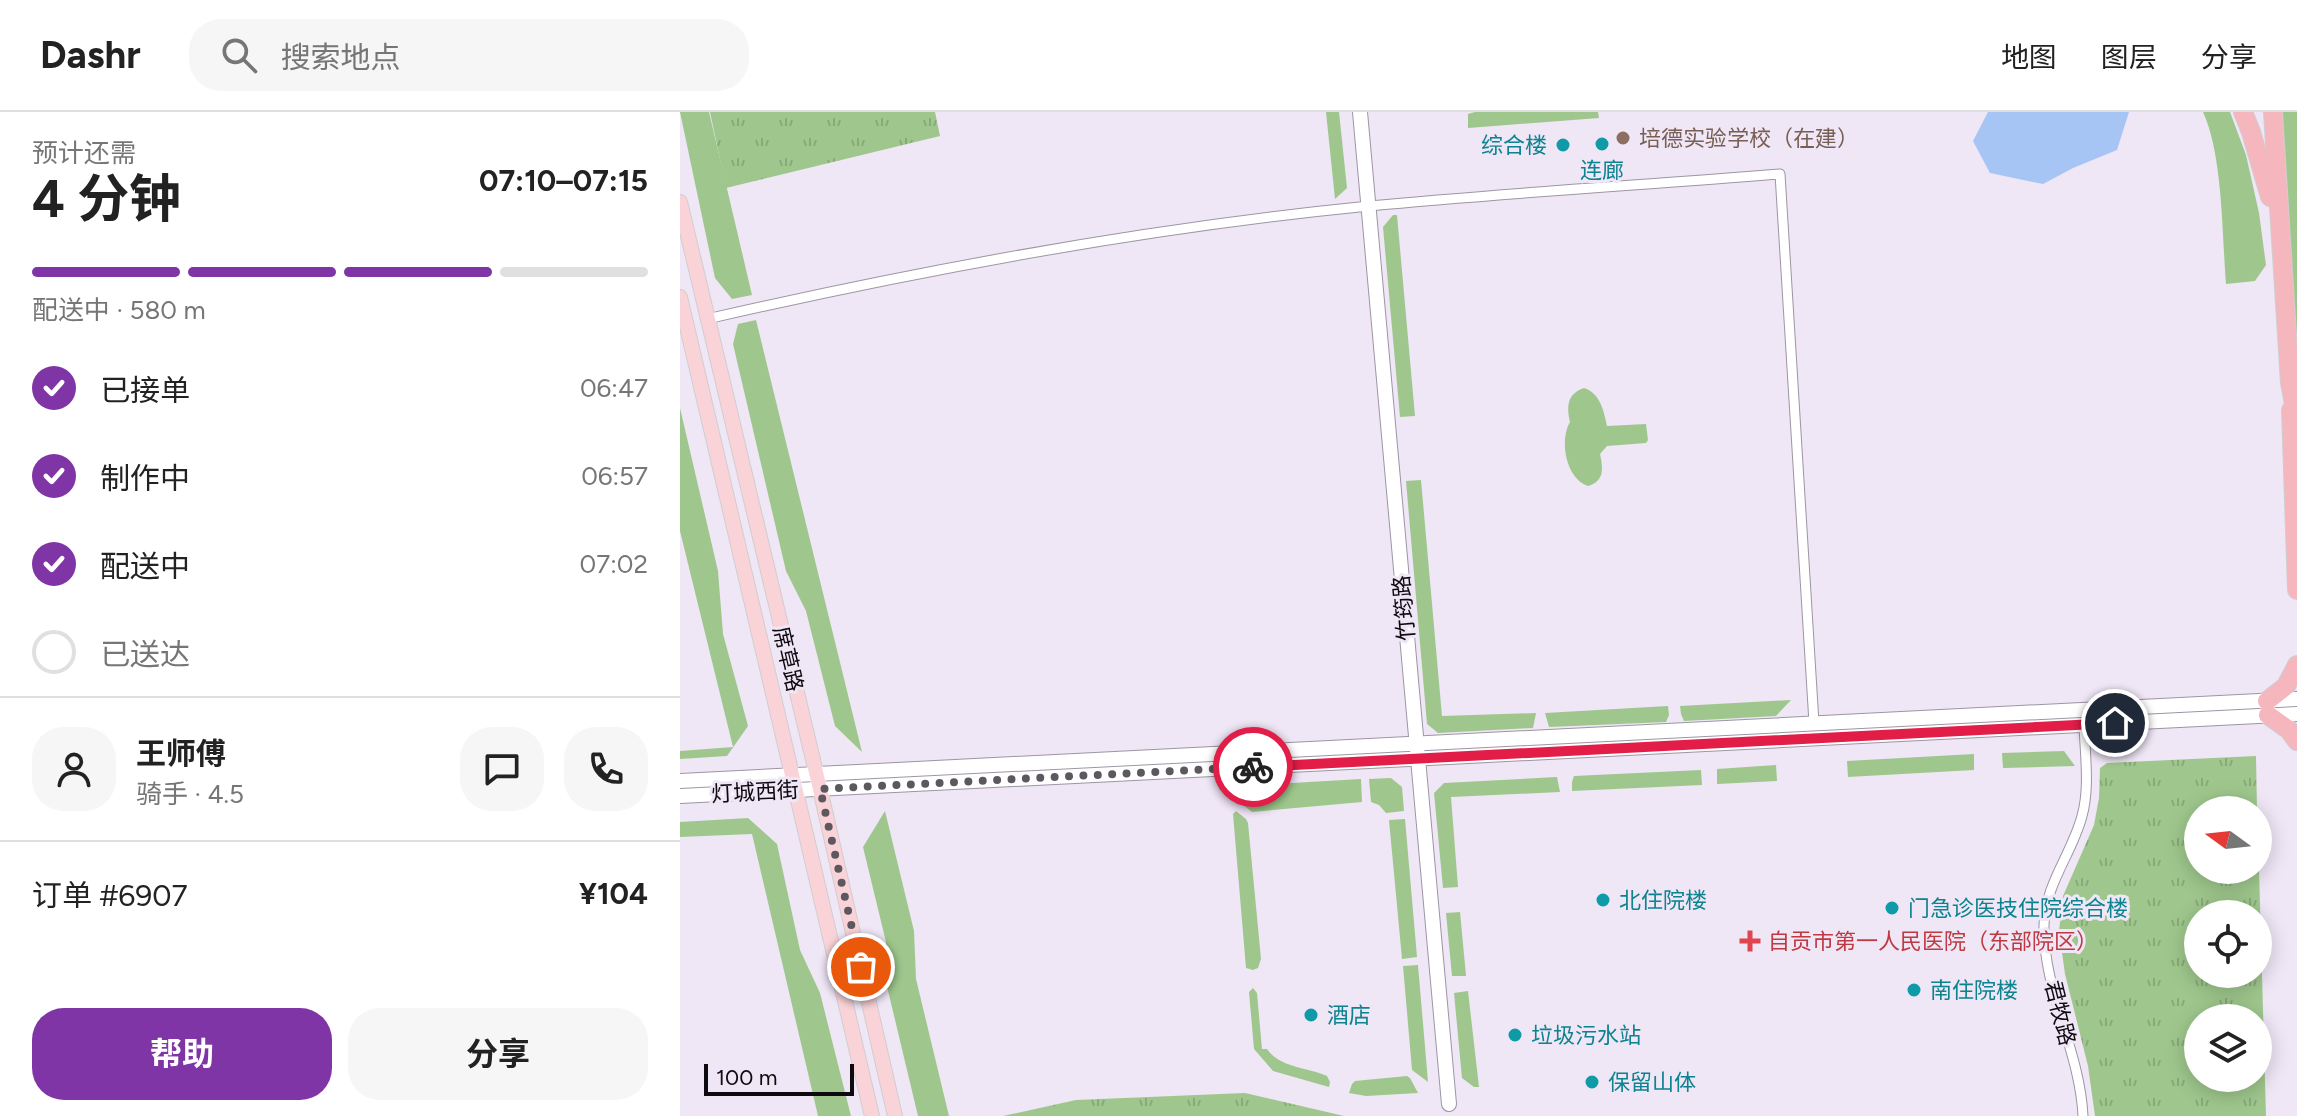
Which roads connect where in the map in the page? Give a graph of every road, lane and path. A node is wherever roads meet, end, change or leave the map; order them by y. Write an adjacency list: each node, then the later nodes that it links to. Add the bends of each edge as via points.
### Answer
1 (1360, 112): 5 (street, 竹筠路)
2 (2243, 112): 6 (highway)
3 (2273, 112): 6 (highway)
4 (680, 202): 8 (main road, 席草路)
5 (1369, 206): 8 (street, via 996,258); 16 (street, via 1780,174); 19 (street, 竹筠路)
6 (2279, 229): 9 (highway)
7 (680, 297): 22 (main road, 席草路)
8 (707, 319): 21 (main road, 席草路)
9 (2290, 383): 10 (highway); 11 (highway)
10 (2297, 420)
11 (2297, 590)
12 (2297, 665): 14 (highway)
13 (2297, 699): 14 (street)
14 (2268, 708): 15 (street); 16 (street, 灯城西街); 17 (street, 灯城西街); 18 (highway)
15 (2297, 714)
16 (1814, 723): 19 (street, 灯城西街)
17 (2084, 725): 20 (street, 灯城西街); 30 (street, 君牧路, via 2083,813 2051,886 2044,926)
18 (2297, 741)
19 (1415, 743): 20 (street, 竹筠路); 21 (street, 灯城西街)
20 (1417, 759): 24 (street, 灯城西街); 27 (street, 竹筠路)
21 (816, 773): 22 (street, 灯城西街); 24 (main road, 席草路)
22 (793, 774): 23 (street, 灯城西街); 25 (main road, 席草路)
23 (680, 781)
24 (820, 789): 25 (street, 灯城西街); 29 (main road, 席草路)
25 (797, 790): 26 (street, 灯城西街); 28 (main road, 席草路)
26 (680, 796)
27 (1449, 1104)
28 (872, 1116)
29 (895, 1116)
30 (2083, 1116)

